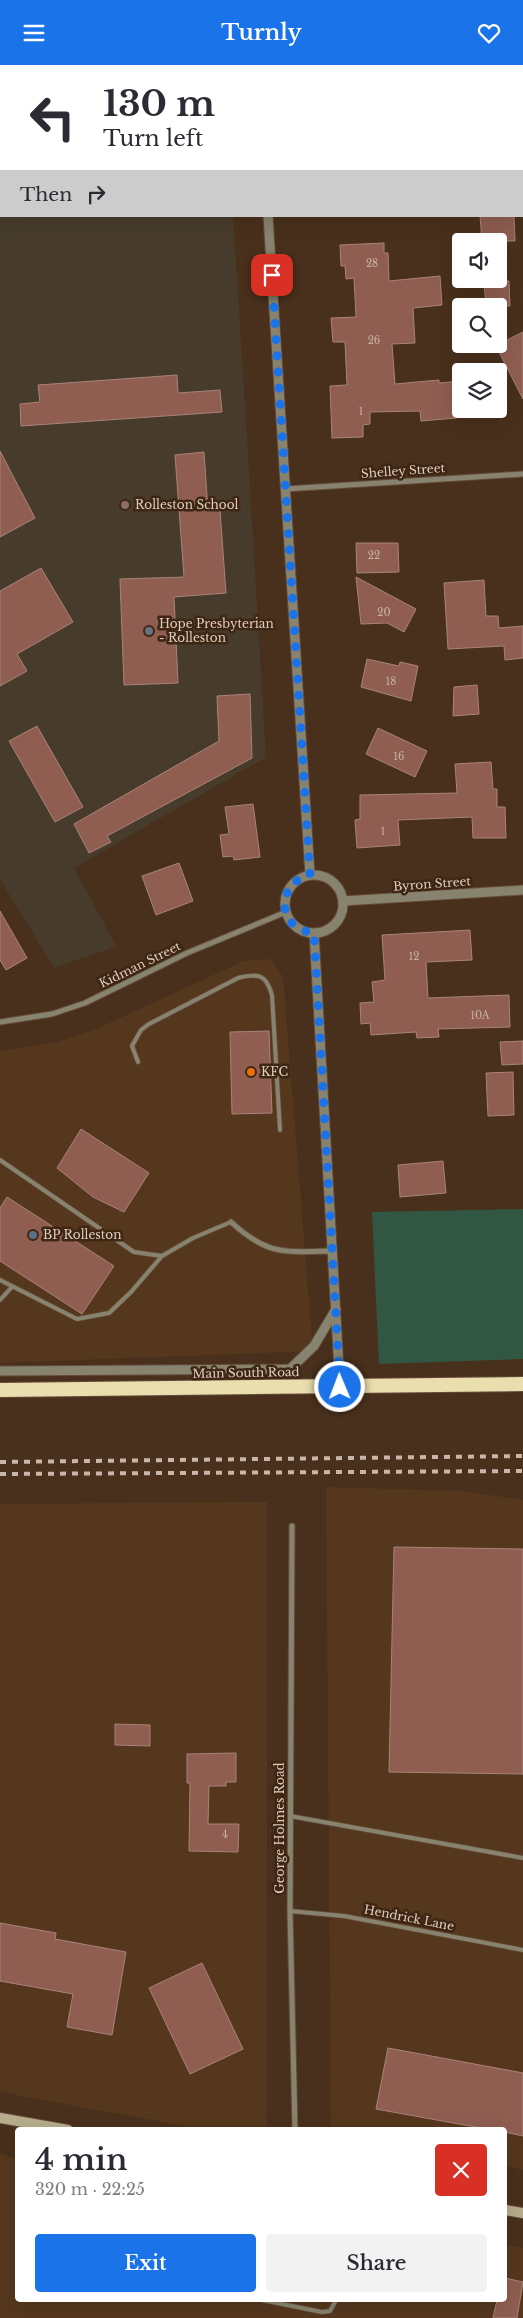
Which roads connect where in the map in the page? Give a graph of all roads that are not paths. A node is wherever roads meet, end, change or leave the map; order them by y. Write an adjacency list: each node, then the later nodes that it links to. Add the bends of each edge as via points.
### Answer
1 (268, 217): 3 (street)
2 (523, 474): 3 (street, Shelley Street)
3 (284, 489): 4 (street)
4 (310, 875): 6 (street, via 335,884); 7 (street, via 292,883 284,902)
5 (523, 891): 6 (street, Byron Street)
6 (343, 901): 8 (street, via 339,920 332,927)
7 (286, 912): 8 (street, via 296,928); 9 (street, Kidman Street, via 187,953 85,1003 52,1014)
8 (314, 933): 14 (street)
9 (0, 1023)
10 (138, 1062): 11 (lane, via 132,1046 140,1030 238,978 261,976 269,983 272,995)
11 (280, 1130)
12 (0, 1160): 15 (lane, via 134,1252)
13 (231, 1222): 14 (street, via 245,1235 274,1250); 15 (lane)
14 (333, 1251): 19 (street)
15 (162, 1256): 17 (lane, via 132,1292 109,1313 77,1319)
16 (0, 1281): 17 (lane)
17 (12, 1287): 18 (lane)
18 (0, 1300)
19 (336, 1309): 20 (street, via 314,1346 290,1369); 22 (street)
20 (0, 1371)
21 (523, 1384): 22 (highway, Main South Road)
22 (340, 1387): 23 (highway, Main South Road)
23 (0, 1390)
24 (292, 1526): 25 (street, George Holmes Road)
25 (290, 1816): 26 (lane); 27 (street, George Holmes Road)
26 (523, 1858)
27 (290, 1911): 28 (lane, Hendrick Lane, via 344,1916); 31 (street, George Holmes Road)
28 (523, 1950)
29 (0, 2118): 30 (main road)
30 (51, 2127)
31 (295, 2127)
32 (507, 2210): 33 (main road)
33 (523, 2213)
34 (272, 2302): 35 (lane, via 322,2312 330,2311)
35 (335, 2302)

